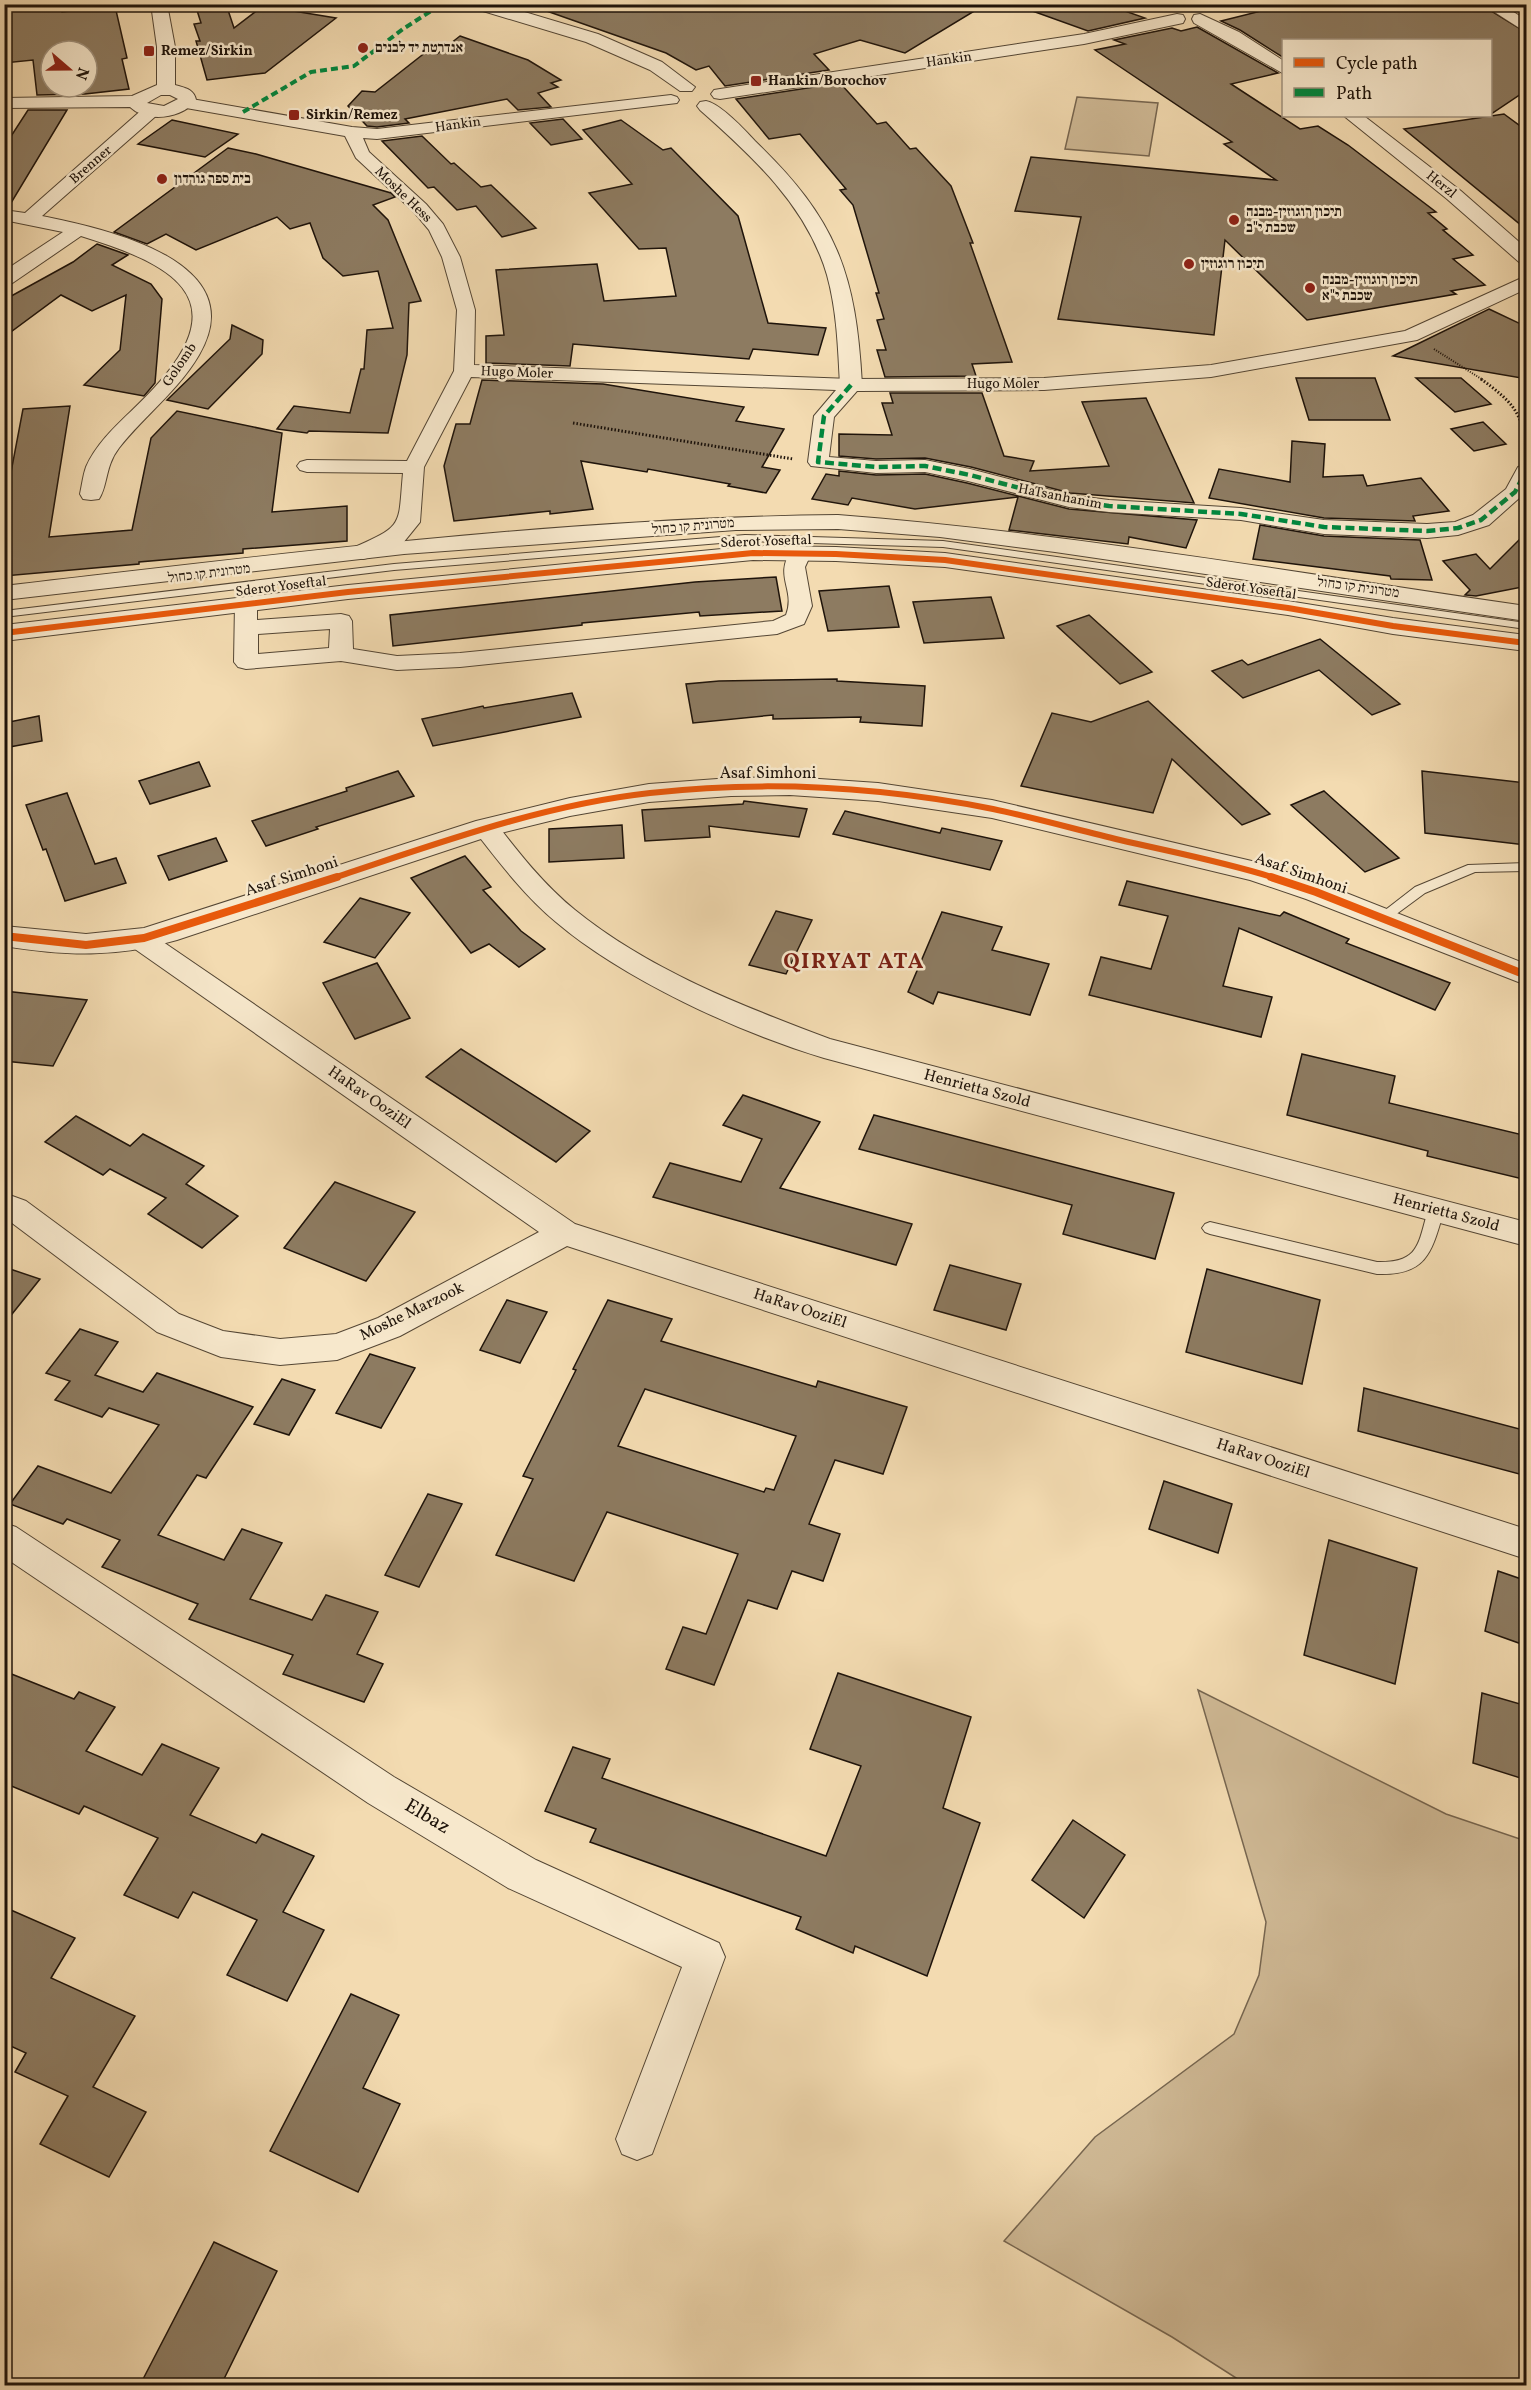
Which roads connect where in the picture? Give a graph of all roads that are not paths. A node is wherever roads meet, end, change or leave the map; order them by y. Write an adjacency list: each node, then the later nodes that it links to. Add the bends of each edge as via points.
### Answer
1 (159, 4): 10 (street, via 166,47)
2 (479, 4): 9 (street, via 592,38 656,66)
3 (1489, 4): 7 (street)
4 (1219, 7): 6 (street)
5 (1172, 11): 6 (street, Hankin, via 1192,21); 12 (street, Hankin, via 1084,39)
6 (1200, 16): 8 (street)
7 (1527, 26)
8 (1282, 68)
9 (686, 87): 11 (street, via 671,94); 12 (street, via 702,86)
10 (166, 90): 14 (street, via 186,94); 15 (street, via 144,95)
11 (671, 100): 12 (street, via 689,107); 17 (street, Hankin, via 405,132)
12 (713, 100): 26 (street, via 786,184 833,262 847,325)
13 (4, 103): 15 (street)
14 (186, 103): 15 (street, via 167,110); 17 (street)
15 (144, 106): 19 (street, Brenner)
16 (1354, 117): 21 (street, Herzl)
17 (352, 132): 25 (street, Moshe Hess, via 362,154 437,228 451,257 466,310)
18 (4, 215): 19 (street, Golomb)
19 (29, 219): 20 (street, Golomb)
20 (78, 230): 23 (street); 30 (street, Golomb, via 148,253 176,268 202,303 202,321 191,353 150,406 110,446 97,468)
21 (1527, 258)
22 (1527, 269): 24 (street, via 1523,276)
23 (4, 280)
24 (1527, 281): 26 (street, Hugo Moler, via 1410,336 1211,371 1044,384)
25 (464, 371): 26 (street, Hugo Moler); 28 (street, Moshe Hess)
26 (852, 385): 29 (street, HaTsanhanim, via 824,416 818,462 926,466 1109,507 1241,514 1324,527 1427,531 1458,528 1481,520 1515,492)
27 (307, 466): 28 (street)
28 (414, 467): 31 (street, Moshe Hess)
29 (1526, 471)
30 (91, 494)
31 (409, 522): 32 (street, via 418,536); 33 (street, via 395,538)
32 (454, 544): 33 (street, Sderot Yoseftal); 37 (street, Sderot Yoseftal, via 736,523 838,522 1055,545)
33 (363, 552): 35 (street, Sderot Yoseftal)
34 (800, 554): 38 (street, Sderot Yoseftal, via 753,553 348,592); 41 (street, Sderot Yoseftal, via 957,562); 42 (street, via 794,567 801,606 796,619 777,627 460,660 397,663)
35 (4, 593)
36 (4, 614): 39 (lane, מטרונית קו כחול, via 393,567 746,538 943,544)
37 (1527, 614)
38 (246, 616): 40 (street, Sderot Yoseftal); 42 (street, via 341,621); 42 (street, via 246,662)
39 (1527, 626)
40 (4, 633)
41 (1527, 643)
42 (341, 654)
43 (486, 828): 45 (street, Asaf Simhoni, via 649,793 761,786 867,791 992,809 1256,872); 47 (street, Asaf Simhoni); 50 (street, Henrietta Szold, via 521,874 563,915 683,990 747,1019 824,1048)
44 (1527, 867): 45 (lane, via 1473,868 1420,890)
45 (1382, 918): 48 (street, Asaf Simhoni)
46 (4, 936): 47 (street, Asaf Simhoni, via 84,946)
47 (141, 940): 52 (street, HaRav OoziEl)
48 (1527, 975)
49 (4, 1205): 52 (street, Moshe Marzook, via 15,1209 168,1323 221,1344 280,1352 338,1347 389,1327)
50 (1436, 1210): 51 (lane, via 1423,1254 1405,1267 1392,1270); 53 (street, Henrietta Szold)
51 (1210, 1228)
52 (564, 1233): 55 (street, HaRav OoziEl)
53 (1527, 1234)
54 (4, 1538): 56 (street, Elbaz, via 381,1790 522,1874 705,1957)
55 (1527, 1544)
56 (637, 2139)

